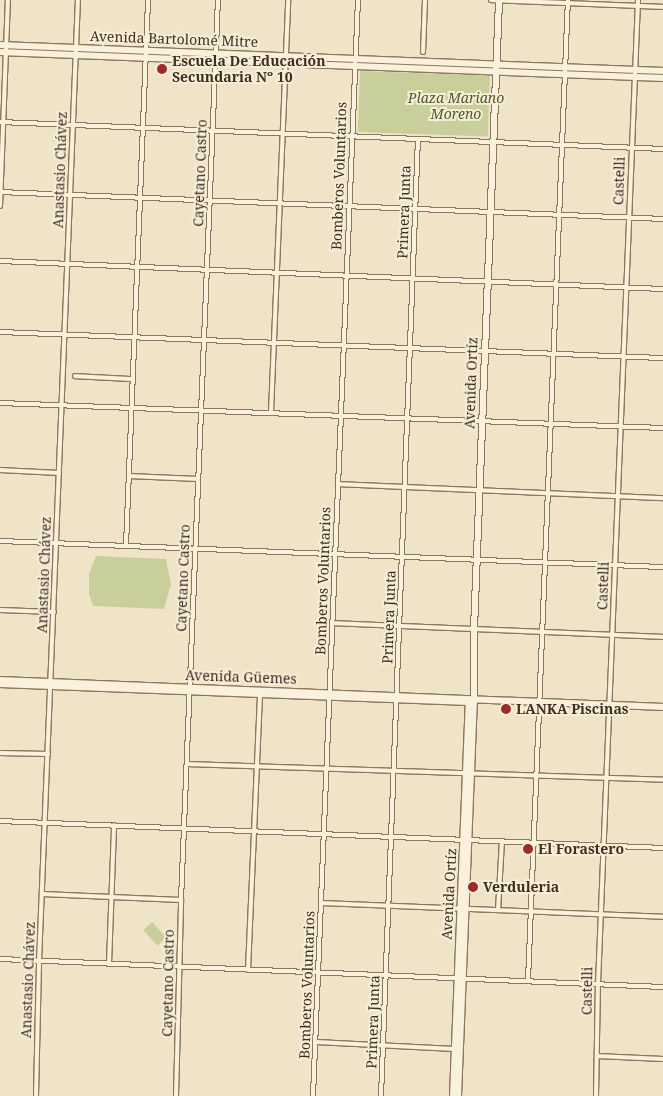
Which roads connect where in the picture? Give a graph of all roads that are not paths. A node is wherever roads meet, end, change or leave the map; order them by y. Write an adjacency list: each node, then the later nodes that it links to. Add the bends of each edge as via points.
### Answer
1 (8, 0): 14 (street)
2 (78, 0): 15 (street, Anastasio Chávez)
3 (148, 0): 18 (street)
4 (218, 0): 19 (street, Cayetano Castro)
5 (288, 0): 20 (street)
6 (358, 0): 21 (street, Bomberos Voluntarios)
7 (425, 0): 17 (street)
8 (491, 0): 9 (street)
9 (498, 0): 11 (street); 23 (main road, Avenida Ortíz)
10 (638, 0): 12 (street, Castelli)
11 (568, 2): 12 (street); 22 (street)
12 (638, 6): 13 (street); 26 (street, Castelli)
13 (663, 7)
14 (3, 45): 15 (main road, Avenida Bartolomé Mitre); 16 (street)
15 (76, 51): 16 (main road, Avenida Bartolomé Mitre); 18 (main road, Avenida Bartolomé Mitre); 29 (street, Anastasio Chávez)
16 (3, 52): 28 (street)
17 (422, 52)
18 (146, 54): 19 (main road, Avenida Bartolomé Mitre); 30 (street)
19 (216, 57): 20 (main road, Avenida Bartolomé Mitre); 31 (street, Cayetano Castro)
20 (285, 60): 21 (main road, Avenida Bartolomé Mitre); 32 (street)
21 (355, 63): 23 (main road, Avenida Bartolomé Mitre); 33 (street, Bomberos Voluntarios)
22 (566, 67): 23 (main road); 25 (street); 26 (main road)
23 (496, 68): 25 (main road); 35 (main road, Avenida Ortíz)
24 (663, 71): 26 (main road)
25 (565, 74): 26 (main road); 36 (street)
26 (635, 74): 27 (main road); 37 (street, Castelli)
27 (663, 78)
28 (2, 122): 29 (street); 39 (street)
29 (73, 126): 30 (street); 40 (street, Anastasio Chávez)
30 (143, 128): 31 (street); 41 (street)
31 (212, 130): 32 (street); 42 (street, Cayetano Castro)
32 (282, 133): 33 (street); 43 (street)
33 (352, 136): 34 (street); 45 (street, Bomberos Voluntarios)
34 (418, 139): 35 (street); 46 (street, Primera Junta)
35 (493, 142): 36 (street); 47 (main road, Avenida Ortíz)
36 (562, 145): 37 (street); 48 (street)
37 (632, 148): 38 (street); 49 (street, Castelli)
38 (663, 149)
39 (0, 192): 40 (street); 44 (street)
40 (70, 195): 41 (street); 52 (street, Anastasio Chávez)
41 (140, 198): 42 (street); 53 (street)
42 (210, 200): 43 (street); 54 (street, Cayetano Castro)
43 (279, 203): 45 (street); 55 (street)
44 (0, 206)
45 (349, 206): 46 (street); 56 (street, Bomberos Voluntarios)
46 (416, 209): 47 (street); 57 (street, Primera Junta)
47 (490, 212): 48 (street); 58 (main road, Avenida Ortíz)
48 (560, 215): 49 (street); 59 (street)
49 (629, 217): 50 (street); 60 (street, Castelli)
50 (663, 219)
51 (0, 261): 52 (street)
52 (68, 264): 53 (street); 63 (street, Anastasio Chávez)
53 (137, 267): 54 (street); 64 (street)
54 (207, 270): 55 (street); 65 (street, Cayetano Castro)
55 (276, 273): 56 (street); 66 (street)
56 (347, 276): 57 (street); 67 (street, Bomberos Voluntarios)
57 (413, 278): 58 (street); 68 (street, Primera Junta)
58 (487, 281): 59 (street); 69 (main road, Avenida Ortíz)
59 (557, 284): 60 (street); 70 (street)
60 (626, 287): 61 (street); 71 (street, Castelli)
61 (663, 288)
62 (0, 332): 63 (street)
63 (65, 334): 64 (street); 76 (street, Anastasio Chávez)
64 (134, 337): 65 (street); 74 (street)
65 (204, 340): 66 (street); 78 (street, Cayetano Castro)
66 (274, 342): 67 (street); 79 (street)
67 (344, 345): 68 (street); 80 (street, Bomberos Voluntarios)
68 (410, 348): 69 (street); 81 (street, Primera Junta)
69 (485, 351): 70 (street); 82 (main road, Avenida Ortíz)
70 (554, 354): 71 (street); 83 (street)
71 (624, 356): 72 (street); 84 (street, Castelli)
72 (663, 358)
73 (75, 376): 74 (street)
74 (132, 379): 77 (street)
75 (0, 403): 76 (street)
76 (62, 405): 77 (street); 87 (street, Anastasio Chávez)
77 (131, 407): 78 (street); 88 (street)
78 (201, 410): 79 (street); 89 (street, Cayetano Castro)
79 (271, 412): 80 (street)
80 (341, 415): 81 (street); 90 (street, Bomberos Voluntarios)
81 (408, 417): 82 (street); 91 (street, Primera Junta)
82 (482, 420): 83 (street); 92 (main road, Avenida Ortíz)
83 (551, 423): 84 (street); 93 (street)
84 (621, 426): 85 (street); 94 (street, Castelli)
85 (663, 428)
86 (0, 470): 87 (street)
87 (59, 473): 97 (street, Anastasio Chávez)
88 (129, 476): 89 (street); 98 (street)
89 (198, 478): 99 (street, Cayetano Castro)
90 (338, 484): 91 (street); 100 (street, Bomberos Voluntarios)
91 (405, 487): 92 (street); 101 (street, Primera Junta)
92 (479, 490): 93 (street); 102 (main road, Avenida Ortíz)
93 (548, 493): 94 (street); 103 (street)
94 (618, 496): 95 (street); 104 (street, Castelli)
95 (663, 498)
96 (0, 541): 97 (street)
97 (56, 543): 98 (street); 107 (street, Anastasio Chávez)
98 (126, 546): 99 (street)
99 (196, 548): 100 (street); 117 (street, Cayetano Castro)
100 (335, 554): 101 (street); 108 (street, Bomberos Voluntarios)
101 (402, 556): 102 (street); 109 (street, Primera Junta)
102 (476, 560): 103 (street); 110 (main road, Avenida Ortíz)
103 (545, 562): 104 (street); 111 (street)
104 (615, 565): 105 (street); 112 (street, Castelli)
105 (663, 567)
106 (0, 610): 107 (street)
107 (54, 612): 116 (street, Anastasio Chávez)
108 (332, 623): 109 (street); 119 (street, Bomberos Voluntarios)
109 (399, 626): 110 (street); 120 (street, Primera Junta)
110 (474, 629): 111 (street); 121 (main road, Avenida Ortíz)
111 (542, 632): 112 (street); 122 (street)
112 (612, 635): 113 (street); 123 (street, Castelli)
113 (663, 637)
114 (0, 680): 116 (main road, Avenida Güemes)
115 (0, 684): 116 (main road, Avenida Güemes)
116 (51, 684): 117 (main road, Avenida Güemes); 126 (street, Anastasio Chávez)
117 (191, 690): 118 (main road, Avenida Güemes); 127 (street, Cayetano Castro)
118 (260, 692): 119 (main road, Avenida Güemes); 128 (street)
119 (330, 695): 120 (main road, Avenida Güemes); 129 (street, Bomberos Voluntarios)
120 (397, 698): 121 (main road, Avenida Güemes); 130 (street, Primera Junta)
121 (473, 700): 122 (main road, Avenida Güemes); 131 (main road, Avenida Ortíz)
122 (540, 703): 123 (main road, Avenida Güemes); 132 (street)
123 (609, 705): 124 (main road, Avenida Güemes); 133 (street, Castelli)
124 (663, 707)
125 (0, 753): 126 (street)
126 (48, 754): 136 (street, Anastasio Chávez)
127 (188, 764): 128 (street); 138 (street, Cayetano Castro)
128 (257, 766): 129 (street); 139 (street)
129 (327, 768): 130 (street); 140 (street, Bomberos Voluntarios)
130 (394, 770): 131 (street); 141 (street, Primera Junta)
131 (468, 774): 132 (street); 142 (main road, Avenida Ortíz)
132 (537, 776): 133 (street); 144 (street)
133 (606, 778): 134 (street); 145 (street, Castelli)
134 (663, 780)
135 (0, 820): 136 (street)
136 (45, 822): 137 (street); 147 (street, Anastasio Chávez)
137 (114, 825): 138 (street); 148 (street)
138 (184, 828): 139 (street); 149 (street, Cayetano Castro)
139 (254, 831): 140 (street); 161 (street)
140 (324, 834): 141 (street); 150 (street, Bomberos Voluntarios)
141 (391, 836): 142 (street); 151 (street, Primera Junta)
142 (466, 840): 143 (street); 152 (main road, Avenida Ortíz)
143 (502, 841): 144 (street); 153 (street)
144 (533, 842): 145 (street); 154 (street)
145 (604, 845): 146 (street); 155 (street, Castelli)
146 (663, 848)
147 (42, 894): 148 (street); 158 (street, Anastasio Chávez)
148 (111, 897): 149 (street); 159 (street)
149 (181, 900): 160 (street, Cayetano Castro)
150 (321, 903): 151 (street); 162 (street, Bomberos Voluntarios)
151 (388, 906): 152 (street); 163 (street, Primera Junta)
152 (463, 909): 153 (street); 164 (main road, Avenida Ortíz)
153 (498, 910): 154 (street)
154 (531, 912): 155 (street); 165 (street)
155 (601, 915): 156 (street); 166 (street, Castelli)
156 (663, 917)
157 (0, 959): 158 (street)
158 (39, 961): 159 (street); 173 (street, Anastasio Chávez)
159 (109, 964): 160 (street)
160 (180, 968): 161 (street); 174 (street, Cayetano Castro)
161 (248, 970): 162 (street)
162 (318, 973): 163 (street); 168 (street, Bomberos Voluntarios)
163 (386, 976): 164 (street); 169 (street, Primera Junta)
164 (460, 979): 165 (street); 170 (main road, Avenida Ortíz)
165 (528, 981): 166 (street)
166 (598, 984): 167 (street); 171 (street, Castelli)
167 (663, 987)
168 (316, 1042): 169 (street); 175 (street, Bomberos Voluntarios)
169 (383, 1045): 170 (street); 176 (street, Primera Junta)
170 (457, 1049): 177 (main road, Avenida Ortíz); 178 (main road, Avenida Ortíz)
171 (597, 1056): 172 (street); 179 (street, Castelli)
172 (663, 1059)
173 (36, 1096)
174 (176, 1096)
175 (313, 1096)
176 (381, 1096)
177 (453, 1096)
178 (458, 1096)
179 (596, 1096)

